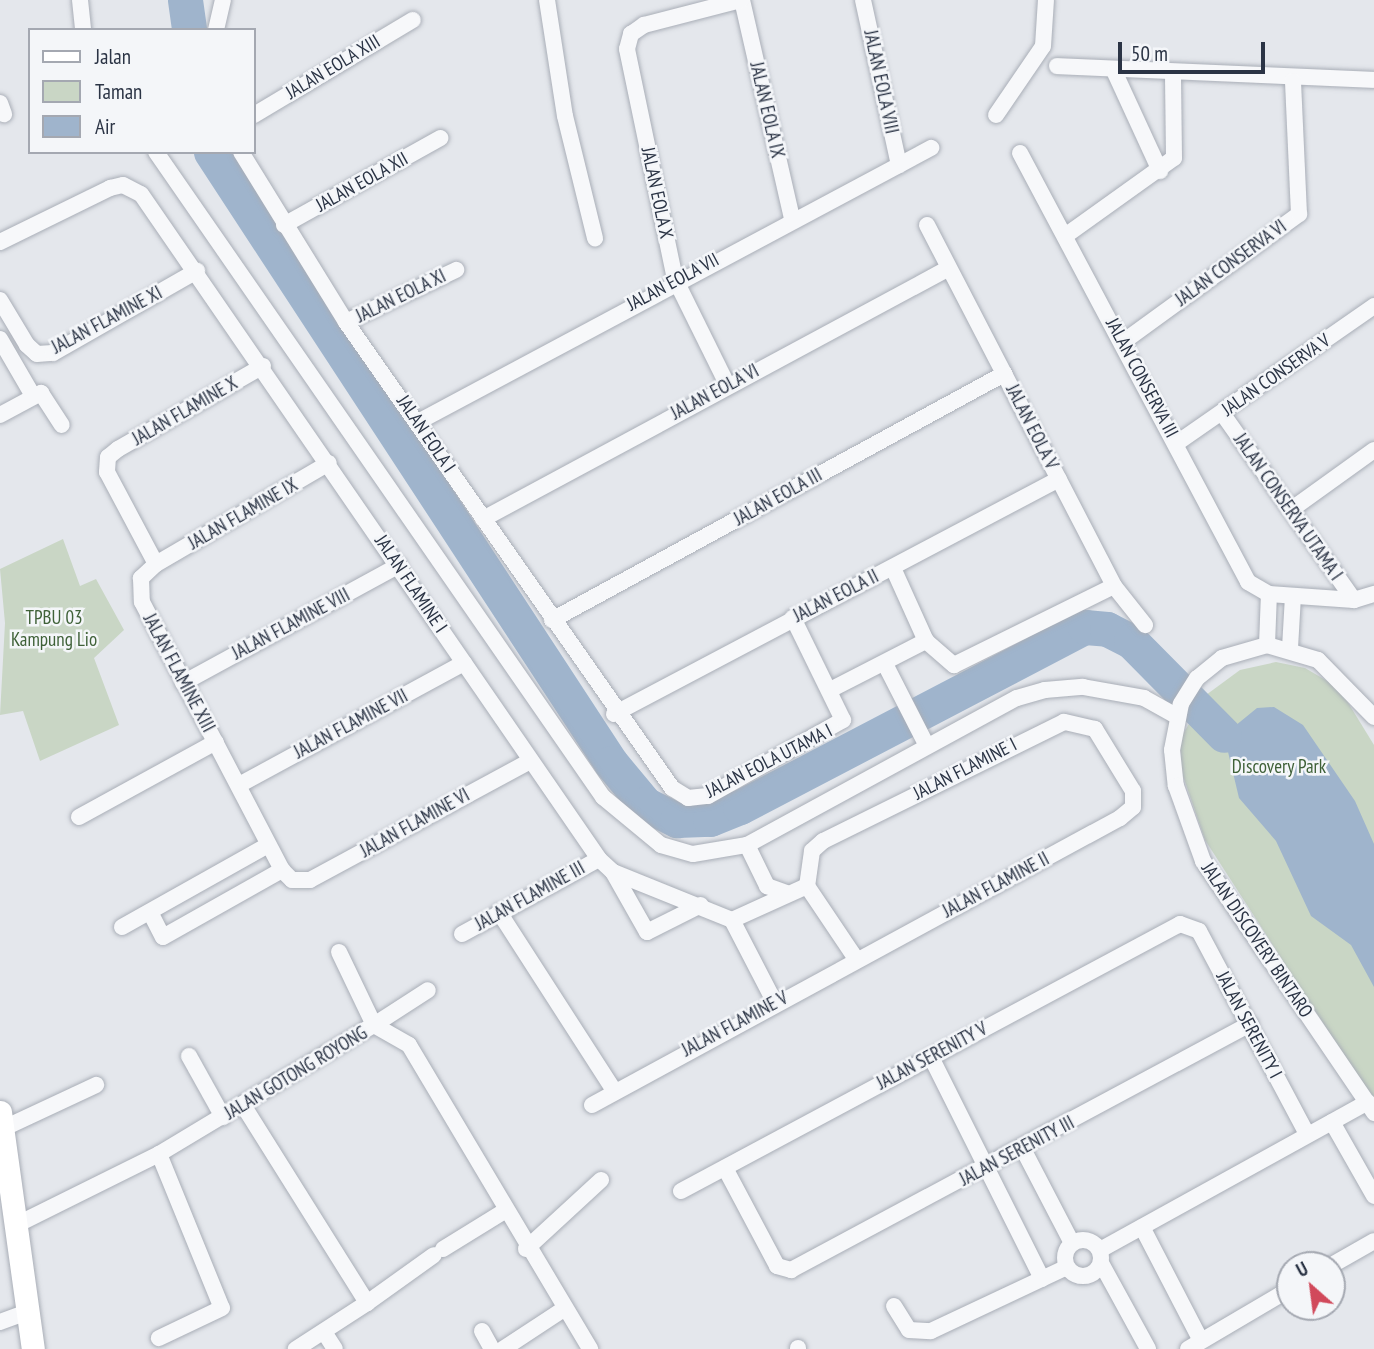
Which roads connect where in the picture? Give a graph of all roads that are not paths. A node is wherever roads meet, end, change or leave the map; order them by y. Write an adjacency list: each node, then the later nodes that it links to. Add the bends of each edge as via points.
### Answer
1 (79, 0): 8 (street)
2 (223, 0): 9 (street)
3 (547, 0): 28 (street, via 558,81)
4 (741, 0): 24 (street, JALAN EOLA IX); 33 (street, JALAN EOLA X, via 669,15 631,34 627,49)
5 (863, 0): 22 (street, JALAN EOLA VIII)
6 (1046, 0): 16 (street, via 1043,46)
7 (413, 20): 15 (street, JALAN EOLA XIII)
8 (83, 28)
9 (216, 28)
10 (1057, 66): 11 (street)
11 (1115, 73): 12 (street); 23 (street)
12 (1173, 75): 14 (street); 23 (street, via 1176,151)
13 (1374, 80): 14 (street)
14 (1293, 81): 38 (street, JALAN CONSERVA VI, via 1298,214)
15 (256, 114)
16 (996, 116)
17 (440, 138): 25 (street, JALAN EOLA XII)
18 (931, 148): 22 (street, JALAN EOLA VII)
19 (1020, 153): 27 (street, JALAN CONSERVA III)
20 (157, 154): 81 (street, via 603,797 661,845 693,854)
21 (242, 154): 25 (street, JALAN EOLA I)
22 (899, 165): 24 (street, JALAN EOLA VII)
23 (1160, 171): 27 (street)
24 (793, 219): 33 (street, JALAN EOLA VII)
25 (284, 225): 36 (street, JALAN EOLA I)
26 (927, 225): 30 (street, JALAN EOLA V)
27 (1065, 236): 38 (street, JALAN CONSERVA III)
28 (595, 238)
29 (0, 242): 32 (street, JALAN FLAMINE I, via 123,185 141,194)
30 (949, 268): 40 (street, JALAN EOLA V); 41 (street, JALAN EOLA VI)
31 (456, 270): 36 (street, JALAN EOLA XI)
32 (197, 271): 34 (street, JALAN FLAMINE XI, via 53,353 37,354 27,345); 39 (street, JALAN FLAMINE I)
33 (675, 279): 41 (street, JALAN EOLA X); 45 (street, JALAN EOLA VII)
34 (0, 300)
35 (1374, 306): 43 (street, JALAN CONSERVA V)
36 (346, 322): 45 (street, JALAN EOLA I)
37 (0, 339): 42 (street)
38 (1123, 342): 47 (street, JALAN CONSERVA III)
39 (263, 366): 49 (street, JALAN FLAMINE I); 53 (street, JALAN FLAMINE X, via 108,457 107,472)
40 (1004, 374): 50 (street, JALAN EOLA V); 62 (street, JALAN EOLA III)
41 (727, 384): 52 (street, JALAN EOLA VI)
42 (33, 396): 44 (street); 46 (street, via 45,395)
43 (1222, 413): 47 (street, JALAN CONSERVA V); 51 (street, JALAN CONSERVA UTAMA I)
44 (0, 415)
45 (418, 422): 52 (street, JALAN EOLA I)
46 (62, 425)
47 (1177, 443): 57 (street, JALAN CONSERVA III, via 1248,582)
48 (1374, 450): 51 (street)
49 (329, 463): 53 (street, JALAN FLAMINE IX); 54 (street, JALAN FLAMINE I)
50 (1059, 480): 55 (street, JALAN EOLA II); 56 (street, JALAN EOLA V)
51 (1292, 509): 60 (street, JALAN CONSERVA UTAMA I)
52 (483, 519): 62 (street, JALAN EOLA I)
53 (156, 564): 69 (street, JALAN FLAMINE XIII, via 141,578 142,602)
54 (399, 565): 67 (street, JALAN FLAMINE I); 69 (street, JALAN FLAMINE VIII)
55 (893, 568): 61 (street, JALAN EOLA II); 64 (street)
56 (1114, 586): 63 (street, JALAN EOLA V); 64 (street, via 961,664 946,664)
57 (1269, 594): 59 (street, JALAN CONSERVA UTAMA I); 65 (street)
58 (1374, 594): 60 (street, JALAN CONSERVA UTAMA I)
59 (1293, 596): 60 (street, JALAN CONSERVA UTAMA I); 66 (street)
60 (1354, 600)
61 (793, 618): 70 (street); 72 (street, JALAN EOLA II)
62 (552, 620): 72 (street, JALAN EOLA I)
63 (1145, 625)
64 (926, 641): 68 (street)
65 (1267, 645): 66 (street); 71 (street, via 1206,669)
66 (1290, 648): 73 (street, via 1333,670)
67 (464, 663): 76 (street, JALAN FLAMINE I); 77 (street, JALAN FLAMINE VII)
68 (885, 664): 70 (street); 74 (street)
69 (183, 682): 75 (street, JALAN FLAMINE XIII)
70 (832, 689): 72 (street, JALAN EOLA UTAMA I, via 844,713 841,723 708,796 688,798 672,788)
71 (1179, 711): 74 (street, via 1144,698 1083,687 1045,690); 109 (street, JALAN DISCOVERY BINTARO, via 1174,777 1203,861)
72 (614, 714)
73 (1374, 717)
74 (923, 740): 81 (street)
75 (216, 742): 77 (street, JALAN FLAMINE XIII); 79 (street)
76 (530, 761): 82 (street, JALAN FLAMINE I); 85 (street, JALAN FLAMINE VI)
77 (239, 785): 80 (street, JALAN FLAMINE XIII)
78 (1133, 807): 87 (street, JALAN FLAMINE I, via 1131,788 1095,729 1064,722 823,841 812,851); 98 (street, JALAN FLAMINE II)
79 (79, 817)
80 (268, 845): 83 (street, JALAN FLAMINE XIII); 91 (street)
81 (747, 845): 86 (street)
82 (599, 859): 84 (street, JALAN FLAMINE I); 92 (street, JALAN FLAMINE III)
83 (282, 870): 85 (street, JALAN FLAMINE XIII); 91 (street, via 163,937)
84 (613, 872): 89 (street, JALAN FLAMINE I); 89 (street, JALAN FLAMINE III, via 647,932)
85 (299, 881)
86 (767, 886): 88 (street); 90 (street)
87 (807, 886): 88 (street); 98 (street)
88 (786, 893): 90 (street)
89 (701, 905): 93 (street, JALAN FLAMINE I)
90 (758, 908): 93 (street)
91 (150, 912): 95 (street)
92 (499, 912): 96 (street, JALAN FLAMINE III); 106 (street)
93 (732, 920): 100 (street)
94 (1185, 924): 101 (street, JALAN SERENITY I, via 1199,931); 104 (street, JALAN SERENITY V)
95 (121, 927)
96 (462, 934)
97 (339, 952): 102 (street)
98 (856, 959): 100 (street, JALAN FLAMINE V)
99 (428, 990): 102 (street)
100 (775, 1003): 106 (street, JALAN FLAMINE V)
101 (1250, 1024): 113 (street, JALAN SERENITY I); 114 (street, JALAN SERENITY III)
102 (374, 1025): 107 (street, JALAN GOTONG ROYONG); 121 (street, JALAN GOTONG ROYONG, via 409,1045)
103 (189, 1056): 110 (street)
104 (931, 1057): 116 (street, JALAN SERENITY V); 117 (street)
105 (96, 1084): 111 (street)
106 (613, 1089): 108 (street, JALAN FLAMINE V)
107 (243, 1105): 110 (street, JALAN GOTONG ROYONG); 132 (street)
108 (592, 1105)
109 (1371, 1108): 112 (street)
110 (223, 1118): 115 (street, JALAN GOTONG ROYONG)
111 (1, 1121): 122 (street)
112 (1332, 1122): 113 (street); 120 (street)
113 (1307, 1134): 123 (street)
114 (1023, 1149): 117 (street, JALAN SERENITY III); 125 (street)
115 (159, 1154): 122 (street, JALAN GOTONG ROYONG); 139 (street, via 222,1308)
116 (724, 1168): 117 (street, JALAN SERENITY III, via 782,1271); 119 (street, JALAN SERENITY V)
117 (985, 1169): 130 (street)
118 (601, 1180): 126 (street)
119 (681, 1191)
120 (1374, 1196)
121 (503, 1212): 126 (street, JALAN GOTONG ROYONG); 132 (street)
122 (16, 1225): 135 (street)
123 (1142, 1227): 127 (street); 140 (street)
124 (1374, 1241): 128 (street)
125 (1072, 1243): 127 (street, via 1091,1241); 129 (street)
126 (526, 1249): 134 (street, JALAN GOTONG ROYONG)
127 (1101, 1256): 129 (street, via 1085,1276); 147 (street)
128 (1346, 1257)
129 (1067, 1267): 130 (street)
130 (1042, 1279): 133 (street, via 931,1331 909,1330)
131 (1276, 1297): 140 (street)
132 (367, 1303): 138 (street)
133 (894, 1306)
134 (564, 1309): 141 (street, JALAN GOTONG ROYONG); 146 (street)
135 (27, 1312): 136 (street); 142 (street)
136 (0, 1322)
137 (482, 1331): 145 (street)
138 (324, 1332): 143 (street); 144 (street)
139 (159, 1338)
140 (1194, 1345)
141 (587, 1348)
142 (33, 1349)
143 (296, 1349)
144 (335, 1349)
145 (492, 1349)
146 (503, 1349)
147 (1148, 1349)

